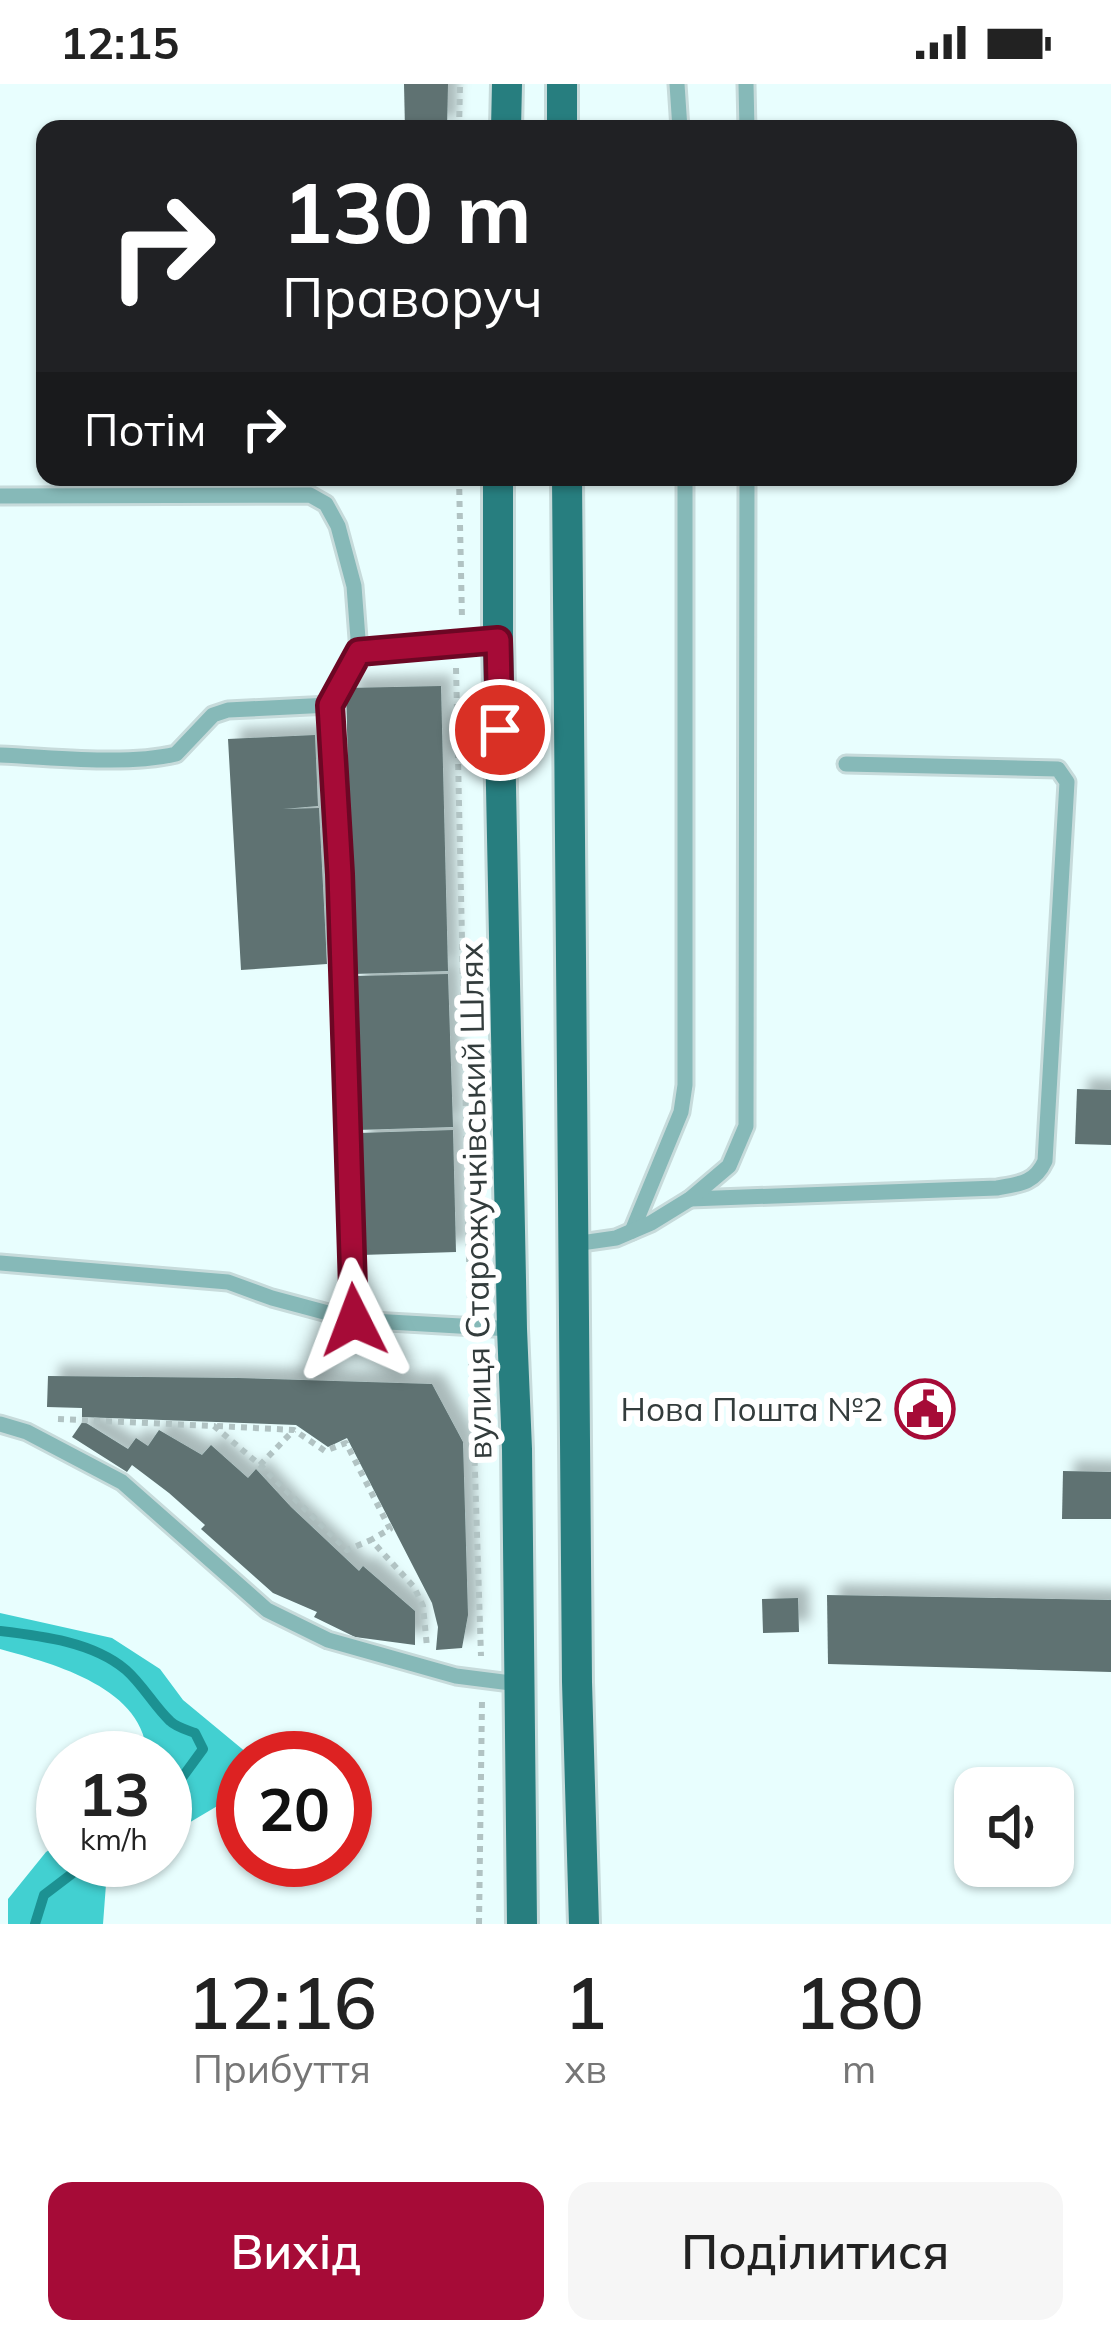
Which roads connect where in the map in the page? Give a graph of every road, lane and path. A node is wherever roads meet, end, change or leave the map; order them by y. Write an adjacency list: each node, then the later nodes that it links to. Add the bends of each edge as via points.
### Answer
1 (460, 84): 6 (path)
2 (507, 84): 7 (main road)
3 (562, 84): 8 (main road)
4 (677, 84): 9 (lane)
5 (746, 84): 10 (lane)
6 (459, 120)
7 (506, 120)
8 (562, 120)
9 (679, 120)
10 (746, 120)
11 (460, 486): 17 (path)
12 (498, 486): 18 (main road, вулиця Старожучківський Шлях)
13 (567, 486): 26 (main road)
14 (685, 486): 25 (lane, via 685,1084)
15 (748, 486): 24 (lane, via 746,1126 729,1166)
16 (0, 496): 19 (lane, via 320,499 338,526 354,586)
17 (463, 622)
18 (498, 640): 19 (lane); 30 (main road, вулиця Старожучківський Шлях)
19 (359, 652): 21 (lane)
20 (456, 674): 28 (path)
21 (330, 705): 22 (lane, via 228,710 168,756); 29 (lane)
22 (0, 755)
23 (846, 764): 24 (lane, via 1064,773 1046,1161 1027,1183 997,1188)
24 (690, 1199): 25 (lane)
25 (632, 1231): 26 (lane)
26 (574, 1244): 43 (main road)
27 (0, 1263): 29 (lane, via 228,1282)
28 (470, 1300)
29 (354, 1320): 30 (lane)
30 (512, 1329): 40 (main road, вулиця Старожучківський Шлях)
31 (472, 1355): 39 (path)
32 (44, 1420): 34 (path)
33 (0, 1424): 38 (lane, via 122,1483 267,1610 328,1640)
34 (214, 1426): 35 (path); 36 (path)
35 (294, 1430): 36 (path); 37 (path, via 325,1451 346,1443 390,1529)
36 (260, 1465): 37 (path, via 347,1550)
37 (371, 1540): 38 (path, via 414,1587)
38 (429, 1669): 39 (lane)
39 (482, 1680): 40 (lane); 41 (path)
40 (519, 1684): 42 (main road, вулиця Старожучківський Шлях)
41 (479, 1924)
42 (522, 1924)
43 (584, 1924)

